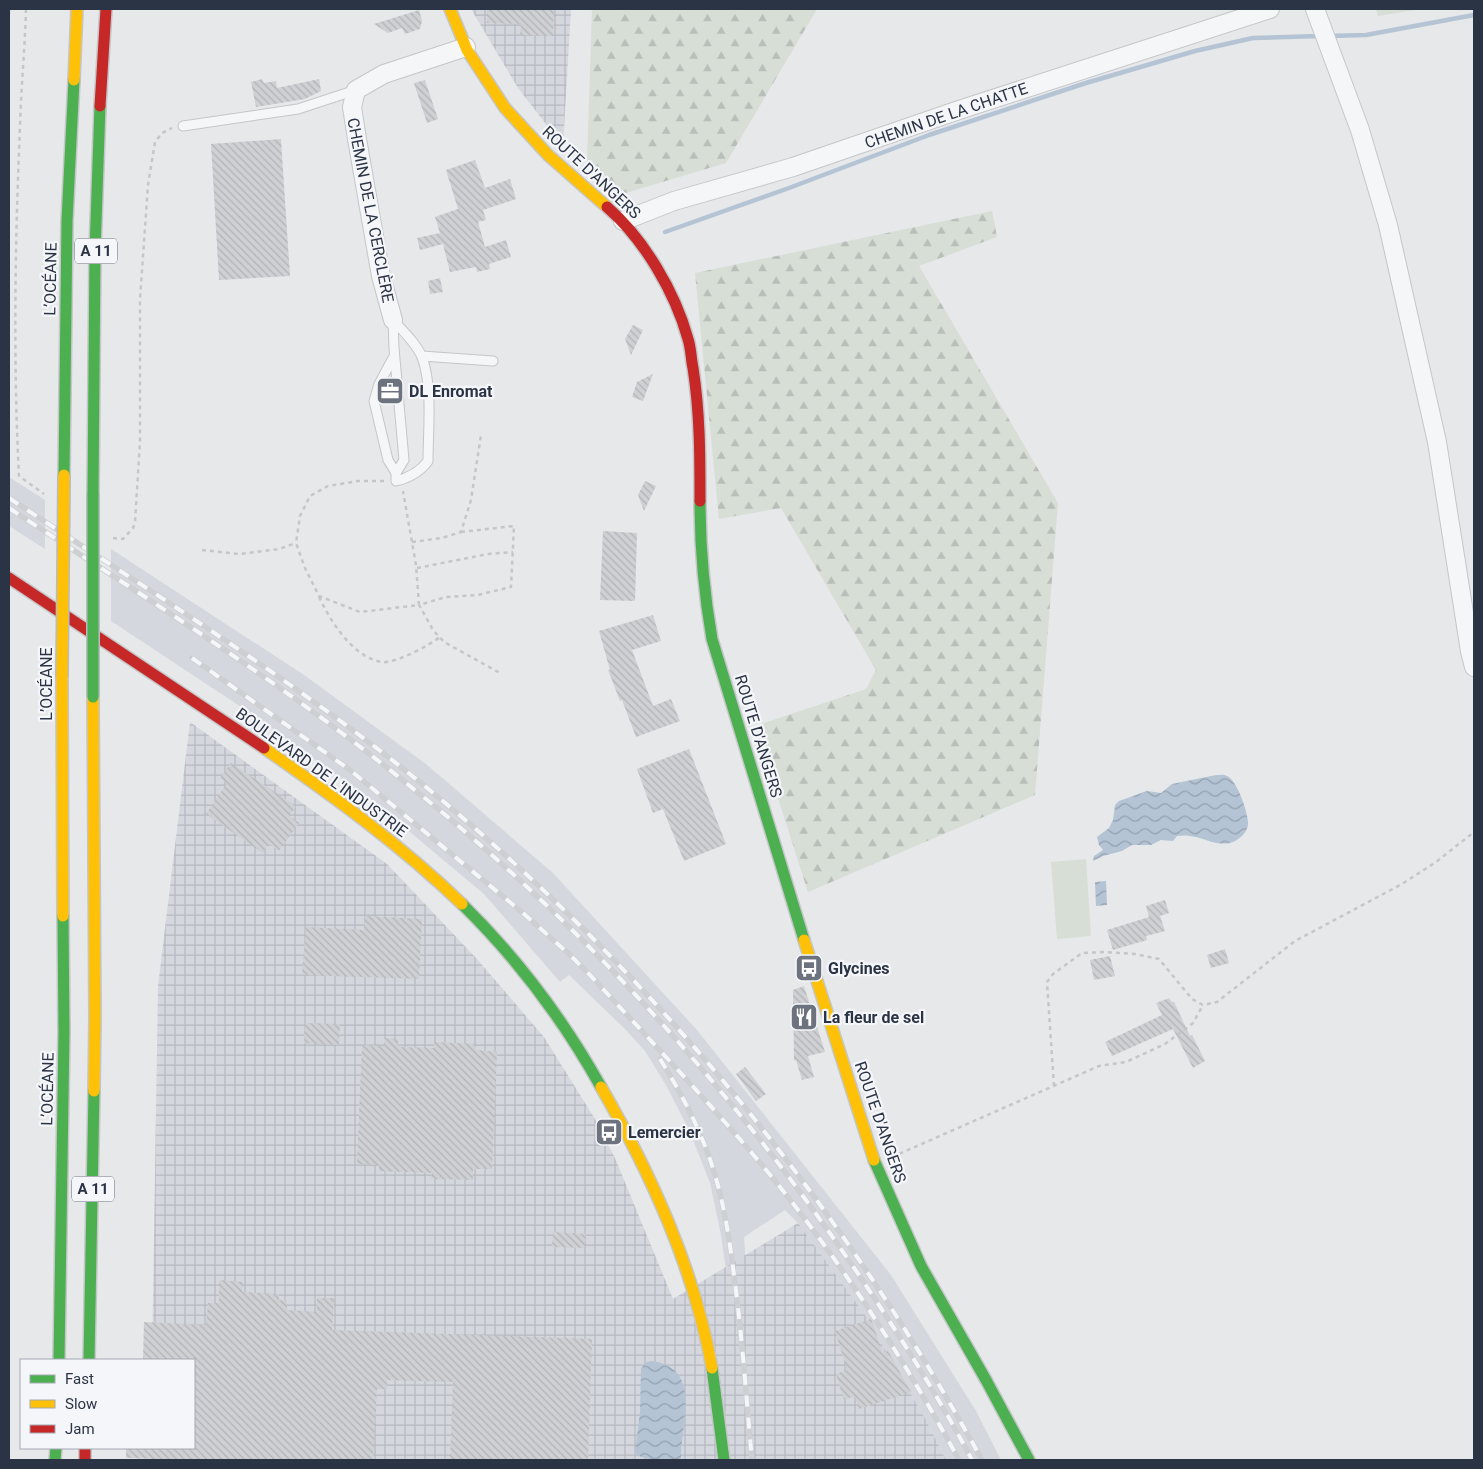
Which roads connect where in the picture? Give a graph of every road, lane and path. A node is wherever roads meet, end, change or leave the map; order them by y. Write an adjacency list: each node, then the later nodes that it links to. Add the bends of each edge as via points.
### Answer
1 (9, 9): 6 (path)
2 (77, 9): 34 (main road, L’OCÉANE / A 11, bridge, via 67,222 62,677 64,1032)
3 (106, 9): 35 (main road, A 11, bridge, via 93,379 95,1018)
4 (450, 9): 8 (main road, ROUTE D'ANGERS)
5 (1270, 9): 11 (street, CHEMIN DE LA CHATTE, via 793,167 674,201)
6 (9, 14)
7 (1317, 16): 28 (street, via 1360,130 1388,225 1437,442)
8 (467, 49): 9 (street, CHEMIN DE LA CERCLÈRE, via 384,74); 11 (main road, ROUTE D'ANGERS, via 504,108 525,132)
9 (356, 90): 10 (lane, CHEMIN DE LA CERCLÈRE, via 298,109); 12 (street, CHEMIN DE LA CERCLÈRE, via 352,107 357,139 381,276)
10 (183, 126)
11 (623, 221): 33 (main road, ROUTE D'ANGERS, via 655,264 678,310 688,339 697,394 700,441 701,564 712,640)
12 (393, 320): 13 (lane); 14 (lane, CHEMIN DE LA CERCLÈRE)
13 (394, 356): 17 (lane, via 404,460); 17 (lane, via 374,401 388,460)
14 (422, 356): 15 (lane); 17 (lane, CHEMIN DE LA CERCLÈRE, via 428,385 428,462 422,469)
15 (493, 361)
16 (481, 435): 18 (path, via 471,500)
17 (398, 478): 19 (path); 20 (path, via 328,486 310,496 300,516)
18 (461, 532): 19 (path); 22 (path, via 514,526)
19 (412, 542): 23 (path)
20 (296, 543): 21 (path, via 279,549 239,554); 25 (path)
21 (202, 550)
22 (513, 552): 23 (path); 26 (path, via 511,587 478,595 446,597)
23 (417, 568): 26 (path)
24 (9, 580): 36 (main road, BOULEVARD DE L'INDUSTRIE, via 253,740 348,807 425,870 520,967 558,1016 599,1082 663,1209 685,1265 708,1345)
25 (319, 596): 26 (path, via 360,612); 27 (path, via 329,618 359,653 382,662 402,658)
26 (419, 606): 27 (path)
27 (440, 638): 29 (path)
28 (1474, 667)
29 (500, 673)
30 (1474, 832): 31 (path, via 1409,880 1295,941 1217,1002)
31 (1203, 1005): 32 (path, via 1193,1023 1165,1044 1126,1062 1099,1066); 32 (path, via 1192,999 1159,959 1106,952 1082,954 1047,982)
32 (1054, 1086): 33 (path)
33 (875, 1164): 37 (main road, ROUTE D'ANGERS, via 921,1266)
34 (59, 1359)
35 (89, 1359)
36 (724, 1460)
37 (1028, 1460)

